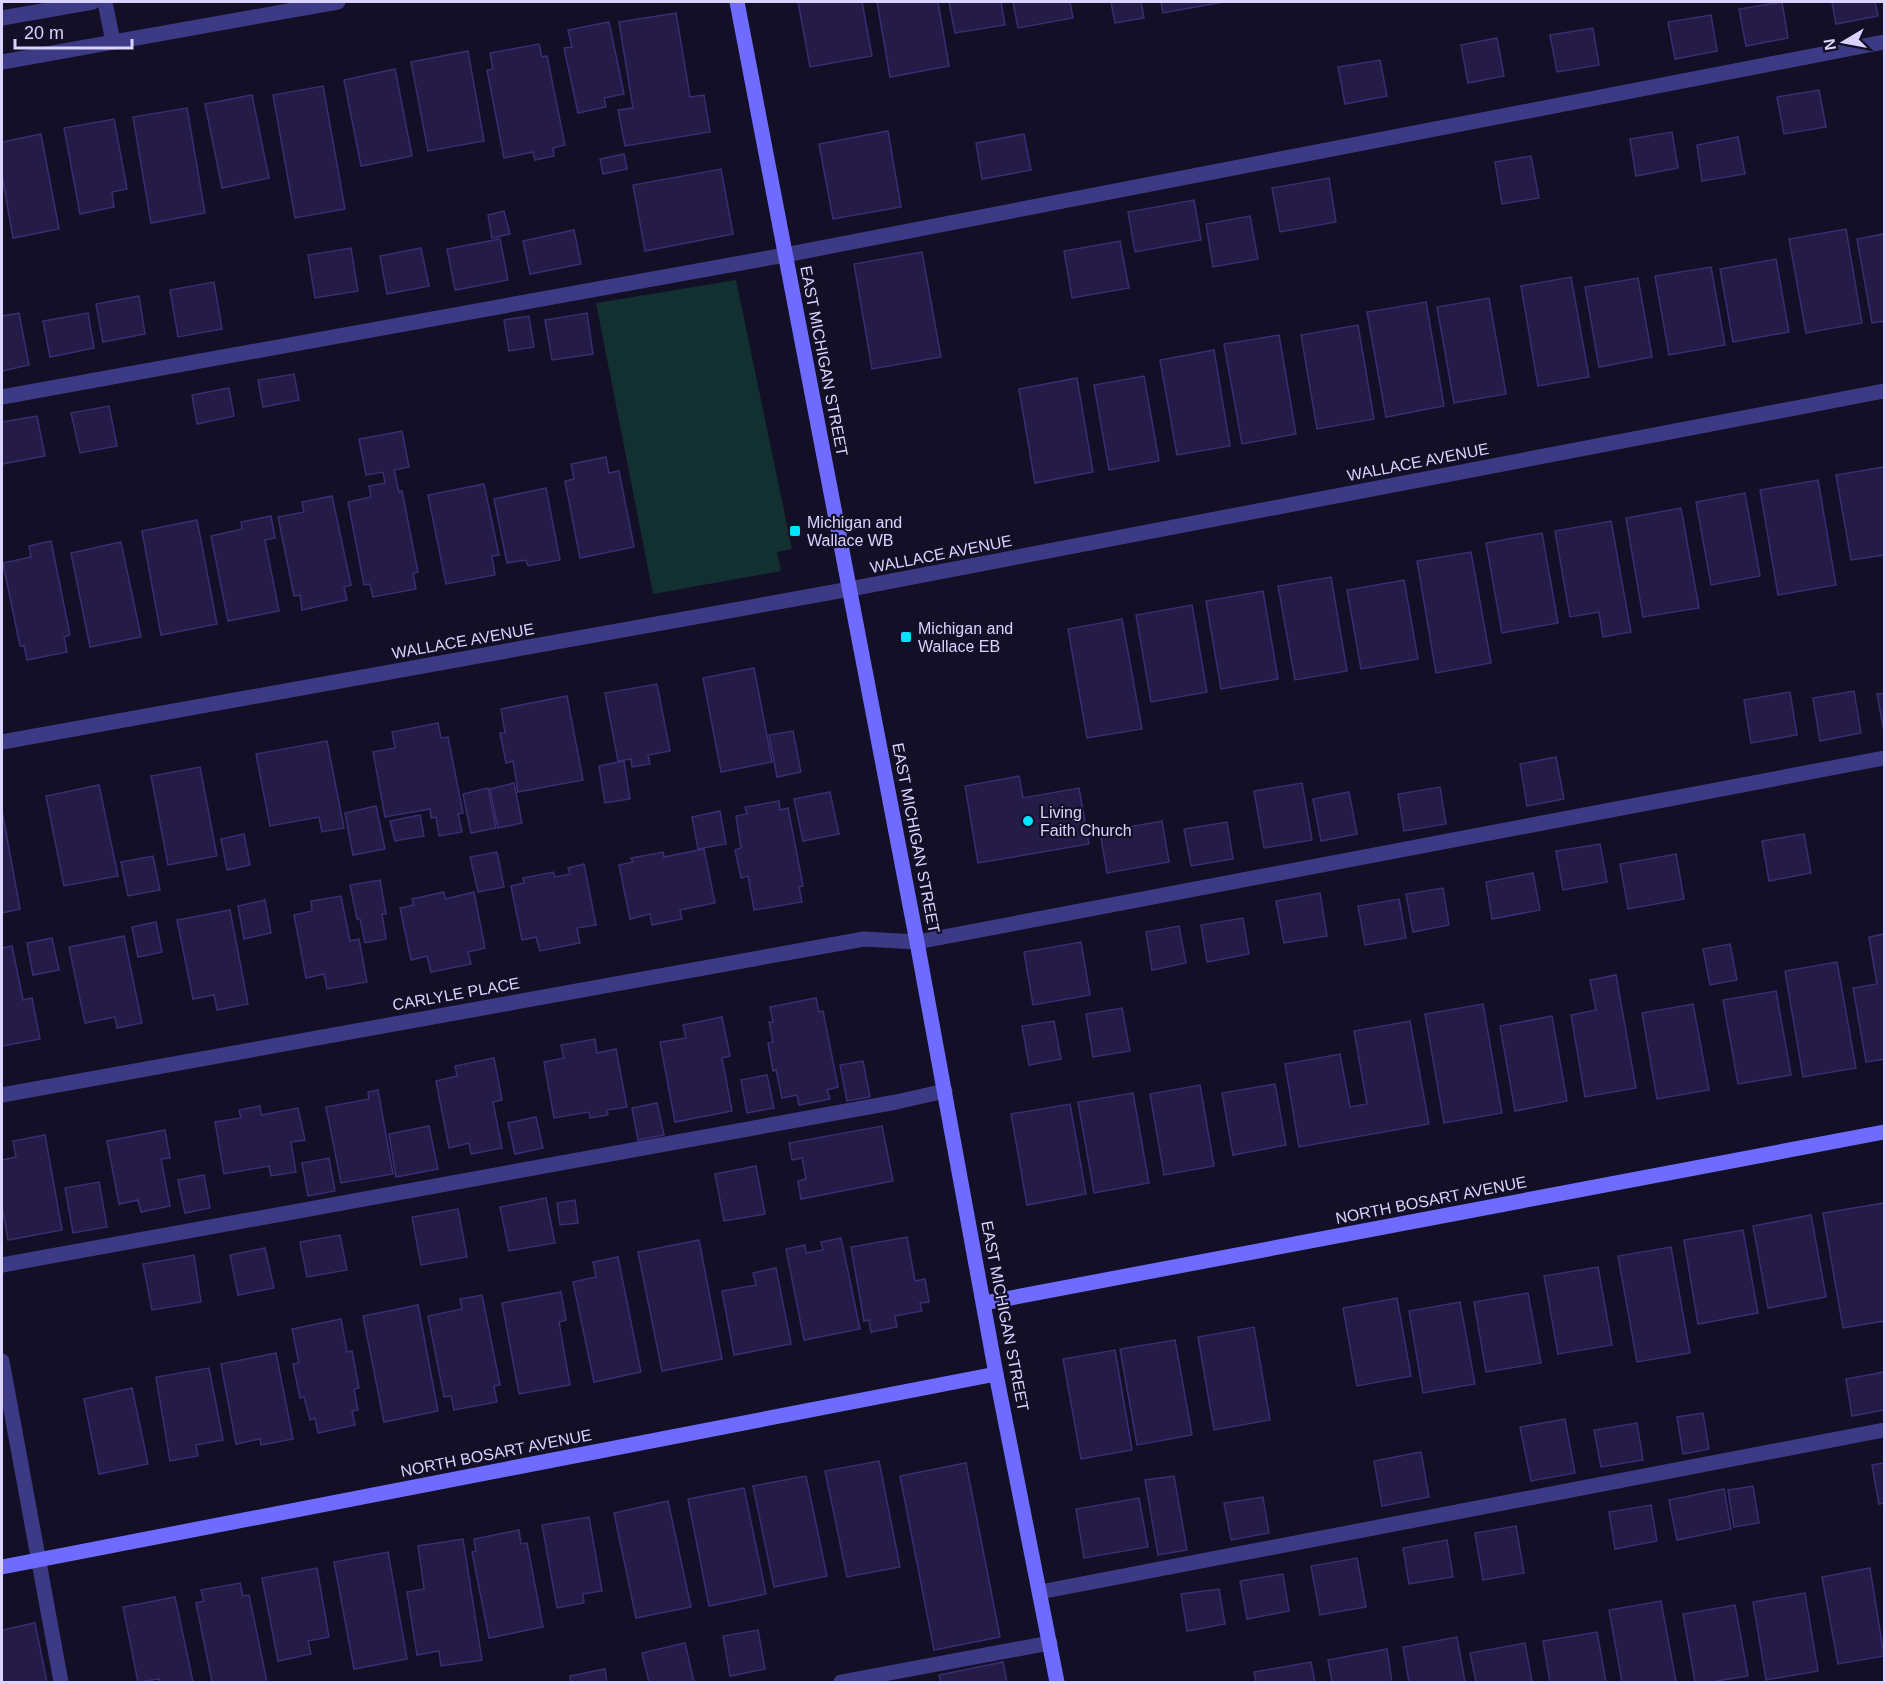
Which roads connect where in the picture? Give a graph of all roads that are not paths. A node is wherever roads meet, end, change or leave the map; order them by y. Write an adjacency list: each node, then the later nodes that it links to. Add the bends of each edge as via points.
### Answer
1 (93, 2): 5 (street)
2 (105, 2): 6 (street)
3 (338, 2): 6 (street)
4 (737, 2): 9 (street, EAST MICHIGAN STREET)
5 (2, 18)
6 (113, 42): 8 (street)
7 (1884, 42): 9 (street)
8 (2, 62)
9 (785, 255): 11 (street); 12 (street, EAST MICHIGAN STREET)
10 (1884, 391): 12 (street, WALLACE AVENUE)
11 (2, 397)
12 (850, 589): 13 (street, WALLACE AVENUE); 15 (street, EAST MICHIGAN STREET)
13 (2, 742)
14 (1884, 758): 15 (street, CARLYLE PLACE)
15 (917, 942): 16 (street, EAST MICHIGAN STREET); 17 (street, CARLYLE PLACE, via 864,939)
16 (945, 1091): 19 (street); 20 (street, EAST MICHIGAN STREET)
17 (2, 1095)
18 (1884, 1132): 20 (street, NORTH BOSART AVENUE)
19 (2, 1265)
20 (984, 1303): 22 (street, EAST MICHIGAN STREET)
21 (2, 1361): 24 (street)
22 (996, 1374): 24 (street, NORTH BOSART AVENUE); 26 (street, EAST MICHIGAN STREET)
23 (1884, 1430): 26 (street)
24 (38, 1560): 25 (street, NORTH BOSART AVENUE); 28 (street)
25 (2, 1567)
26 (1040, 1592): 27 (street, EAST MICHIGAN STREET)
27 (1050, 1643): 29 (street); 30 (street, EAST MICHIGAN STREET)
28 (61, 1683)
29 (841, 1683)
30 (1058, 1683)

